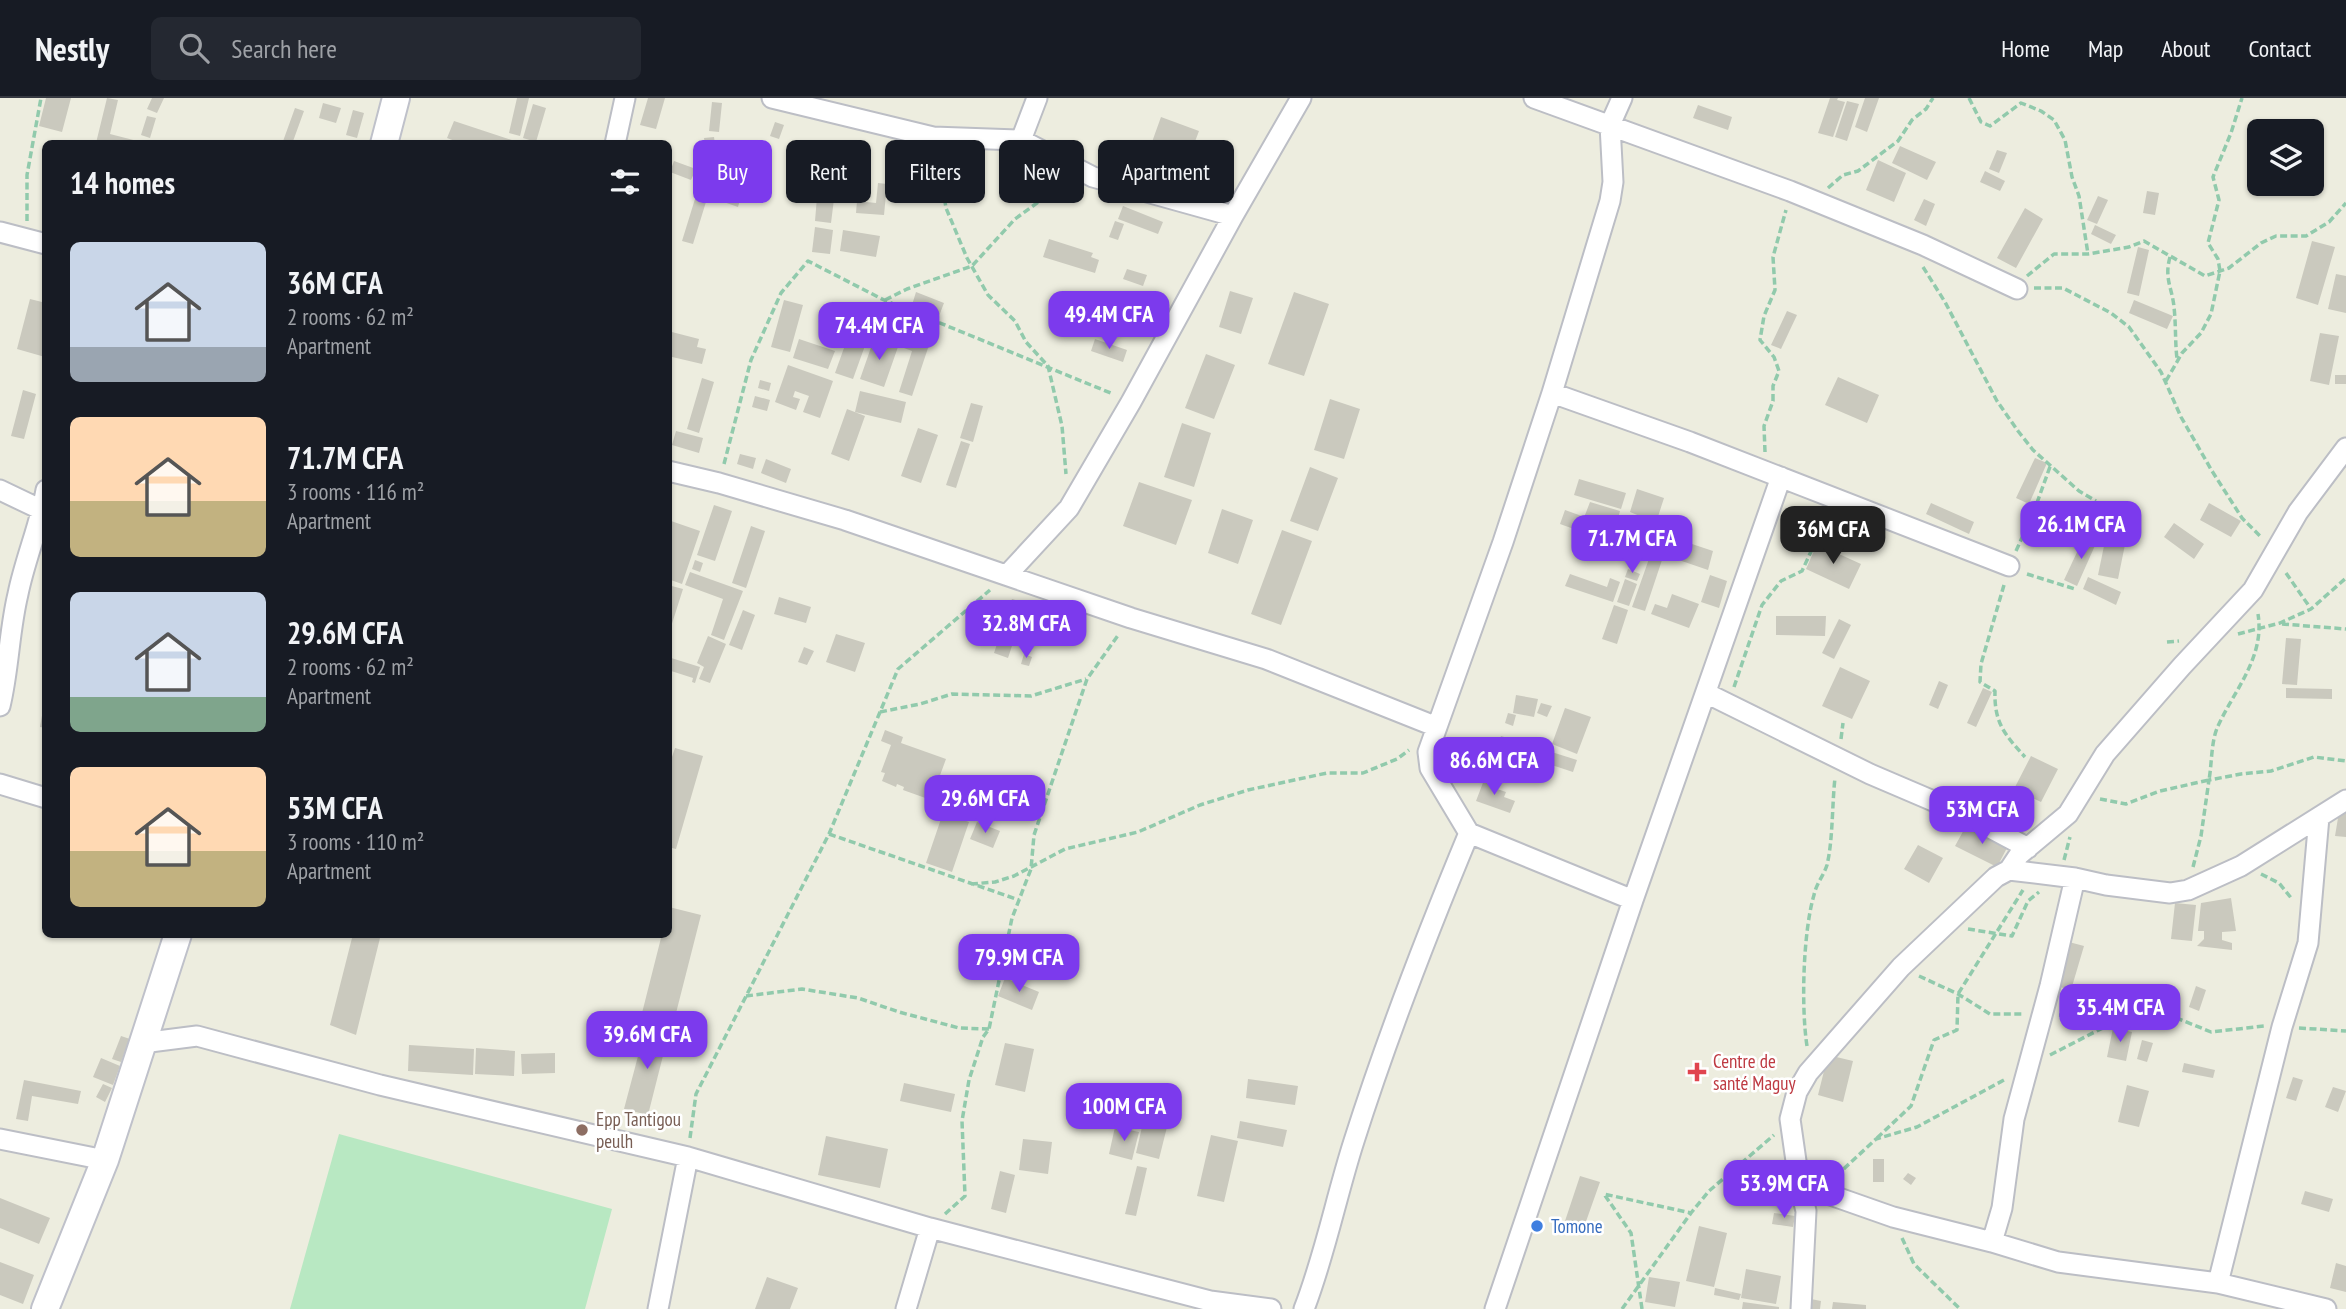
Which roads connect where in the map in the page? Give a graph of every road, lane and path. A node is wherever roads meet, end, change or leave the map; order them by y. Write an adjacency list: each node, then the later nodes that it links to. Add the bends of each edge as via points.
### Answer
1 (41, 98): 24 (path, via 27,175)
2 (396, 98): 14 (main road)
3 (625, 98): 15 (street)
4 (772, 98): 13 (street)
5 (1037, 98): 16 (street)
6 (1301, 98): 22 (street)
7 (1534, 98): 12 (street)
8 (1622, 98): 12 (street)
9 (1933, 98): 20 (path, via 1898,141)
10 (1969, 98): 25 (path, via 1981,122 1990,126 2021,103 2054,120 2079,196)
11 (2242, 98): 29 (path, via 2213,177 2219,201 2208,243)
12 (1611, 125): 19 (street); 35 (street, via 1610,201)
13 (933, 137): 16 (street); 28 (path, via 946,208)
14 (385, 140)
15 (616, 140)
16 (1021, 140)
17 (1084, 172): 18 (street)
18 (1093, 177): 22 (street); 28 (path, via 1048,195 1015,219)
19 (1790, 191): 20 (street); 40 (path, via 1773,257 1775,290 1760,340 1779,371 1764,426)
20 (1812, 200): 30 (street, via 1923,244)
21 (2346, 203): 29 (path, via 2329,222 2306,236 2276,236)
22 (1233, 216): 36 (street)
23 (0, 232): 24 (street)
24 (36, 242)
25 (2088, 254): 26 (path, via 2144,240); 30 (path, via 2053,254)
26 (2169, 257): 29 (path, via 2204,276); 32 (path, via 2166,271 2174,304)
27 (1922, 264): 38 (path, via 1997,401)
28 (972, 266): 31 (path); 33 (path, via 988,295 1015,321 1026,342)
29 (2220, 271): 32 (path, via 2211,314)
30 (2017, 289): 34 (path, via 2063,288 2110,313 2129,327)
31 (884, 300): 33 (path); 41 (path, via 808,261 781,293 751,360)
32 (2178, 361): 34 (path)
33 (1048, 366): 36 (path); 44 (path, via 1062,426)
34 (2165, 383): 48 (path, via 2212,471)
35 (1552, 394): 40 (street); 67 (street)
36 (1131, 402): 44 (street)
37 (2346, 448): 48 (street, via 2298,512)
38 (2050, 464): 43 (path); 49 (path)
39 (672, 472): 41 (street)
40 (1772, 474): 47 (street); 62 (street)
41 (719, 483): 50 (street)
42 (0, 491): 45 (street)
43 (2096, 500)
44 (1069, 508): 50 (street)
45 (42, 510)
46 (42, 517): 63 (street, via 18,594)
47 (1906, 526): 49 (street); 64 (path, via 1865,544 1815,543 1802,571 1781,581 1762,605)
48 (2273, 555): 53 (street); 54 (path)
49 (2010, 566): 52 (path); 68 (path, via 1981,664 1980,682 1996,691 1997,721)
50 (1007, 575): 55 (street); 65 (path, via 898,669)
51 (2346, 579): 54 (path)
52 (2075, 589)
53 (2253, 590): 57 (path); 59 (street)
54 (2311, 609): 56 (path)
55 (1131, 618): 61 (path); 67 (street, via 1266,659)
56 (2280, 624): 57 (path); 58 (path)
57 (2260, 629): 59 (path); 71 (path, via 2255,656 2217,728)
58 (2346, 629)
59 (2210, 638): 60 (path); 73 (street, via 2105,754)
60 (2167, 642)
61 (1087, 679): 65 (path, via 1031,696 952,694); 82 (path, via 1034,835)
62 (1706, 693): 64 (street); 89 (street)
63 (0, 706)
64 (1728, 706): 69 (street)
65 (880, 712): 79 (path)
66 (1843, 723): 69 (path)
67 (1435, 734): 78 (street, via 1428,752 1430,768); 82 (path, via 1397,759 1363,772 1327,773 1248,790 1138,832 1065,849)
68 (2025, 757)
69 (1838, 758): 80 (street); 103 (path, via 1826,865 1814,894 1808,928)
70 (2346, 761): 71 (path, via 2314,757 2271,771)
71 (2209, 780): 73 (path, via 2126,803); 87 (path, via 2202,836)
72 (0, 783): 74 (street)
73 (2080, 796): 76 (street)
74 (42, 797)
75 (2346, 800): 77 (street)
76 (2068, 814): 80 (street); 85 (path)
77 (2319, 817): 81 (street); 99 (street, via 2308,943)
78 (1469, 833): 89 (street); 120 (street, via 1367,1104)
79 (829, 834): 86 (path); 96 (path)
80 (2028, 848): 83 (street)
81 (2241, 866): 87 (street); 90 (path, via 2279,883)
82 (1031, 869): 86 (path, via 995,882); 88 (path)
83 (2009, 870): 84 (street); 91 (street)
84 (2034, 873): 85 (street); 92 (path)
85 (2067, 877): 87 (street, via 2170,893); 92 (path, via 2028,901 2012,936); 97 (street)
86 (971, 884): 88 (path)
87 (2188, 890)
88 (1019, 900): 100 (path)
89 (1633, 900): 121 (street)
90 (2295, 906)
91 (1944, 925): 92 (path); 94 (street)
92 (1997, 932): 95 (path)
93 (177, 938): 102 (main road)
94 (1901, 967): 95 (path); 103 (street)
95 (1958, 994): 97 (path, via 1990,1014); 106 (path, via 1957,1030 1934,1040 1911,1106)
96 (746, 996): 100 (path, via 802,989 858,998 959,1028); 107 (path, via 696,1094)
97 (2041, 1014): 98 (path); 113 (street, via 2014,1119 2002,1208)
98 (2124, 1017)
99 (2282, 1027): 101 (path); 114 (street)
100 (989, 1030): 112 (path, via 970,1080 962,1121 965,1196)
101 (2346, 1031)
102 (142, 1043): 107 (street, via 197,1036 380,1085); 108 (main road)
103 (1808, 1073): 104 (street)
104 (1790, 1119): 109 (street); 110 (path, via 1709,1191)
105 (0, 1139): 108 (street)
106 (1876, 1139)
107 (688, 1157): 112 (street); 118 (street)
108 (104, 1160): 117 (main road)
109 (1799, 1182): 111 (street); 124 (street, via 1806,1211)
110 (1691, 1213): 115 (path); 115 (path, via 1604,1194 1632,1233)
111 (1893, 1217): 113 (street); 125 (path, via 1914,1264)
112 (930, 1228): 116 (street, via 1210,1301); 119 (street)
113 (1992, 1242): 114 (street, via 2058,1262)
114 (2218, 1283): 126 (street)
115 (1640, 1286): 122 (path); 123 (path)
116 (1261, 1308)
117 (44, 1309)
118 (658, 1309)
119 (906, 1309)
120 (1304, 1309)
121 (1495, 1309)
122 (1622, 1309)
123 (1643, 1309)
124 (1801, 1309)
125 (1960, 1309)
126 (2326, 1309)

